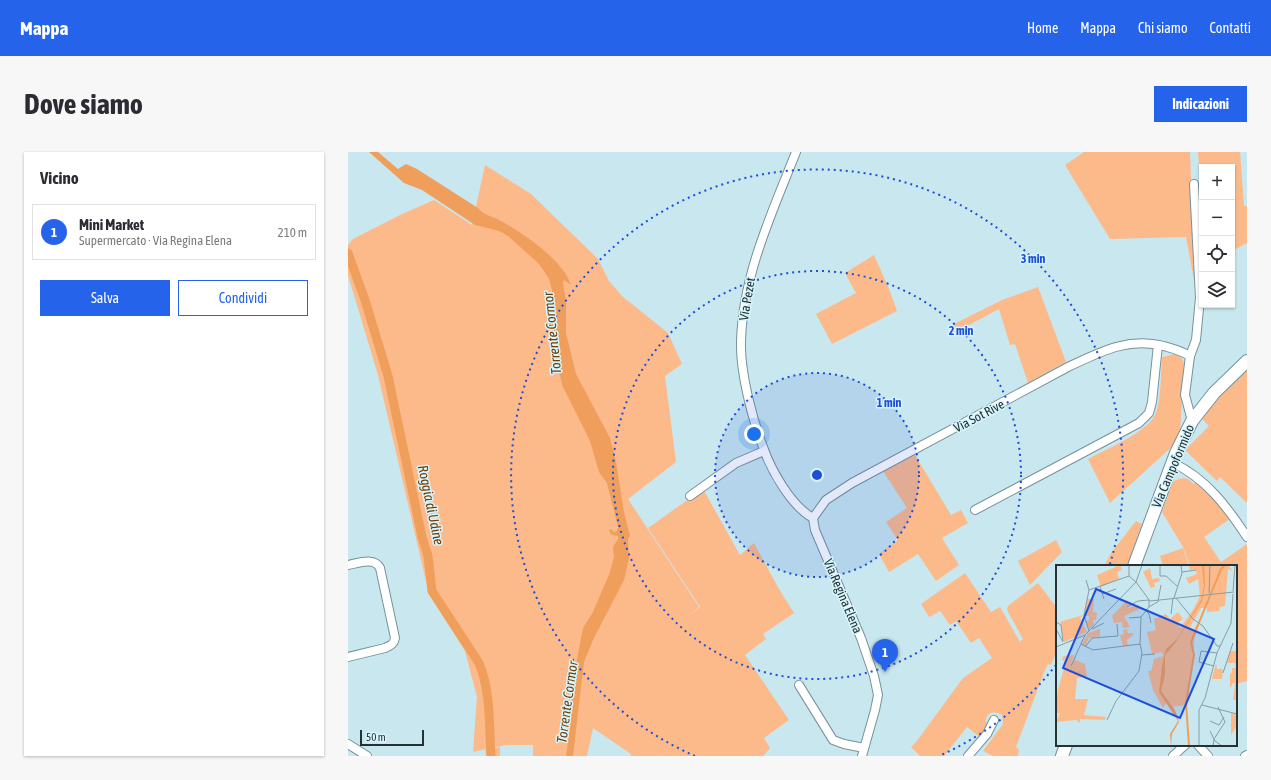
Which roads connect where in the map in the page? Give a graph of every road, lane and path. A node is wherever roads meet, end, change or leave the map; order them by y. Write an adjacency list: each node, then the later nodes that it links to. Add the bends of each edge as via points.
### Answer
1 (796, 152): 7 (street, Via Pezet, via 760,243 744,306 741,342 744,374 755,427)
2 (1194, 184): 4 (street, via 1200,298 1196,340)
3 (1158, 345): 4 (street, Via Sot Rive, via 1182,351); 10 (street, via 1149,413 1139,422); 11 (street, Via Sot Rive, via 1136,343 1116,346 1068,367 852,483 826,500)
4 (1190, 356): 6 (street, via 1185,396)
5 (1247, 360): 6 (main road, Via Campoformido, via 1214,393)
6 (1192, 421): 8 (main road, Via Campoformido)
7 (764, 451): 9 (street, via 736,463); 11 (street, via 785,492)
8 (1173, 463): 12 (street, via 1185,468 1210,489 1230,511); 14 (main road, Via Campoformido)
9 (690, 496)
10 (975, 510)
11 (813, 518): 22 (street, Via Regina Elena, via 815,530 861,638 874,676 878,695)
12 (1247, 537)
13 (348, 565): 15 (street, via 375,562 380,568 395,638 386,648)
14 (1134, 565)
15 (348, 657)
16 (799, 685): 22 (street, via 833,740)
17 (994, 720): 24 (street, via 987,734)
18 (348, 744): 23 (street)
19 (1066, 746): 25 (main road)
20 (1184, 746): 26 (street)
21 (1199, 746): 27 (street)
22 (863, 752)
23 (367, 756)
24 (968, 756)
25 (1062, 756)
26 (1173, 756)
27 (1208, 756)

